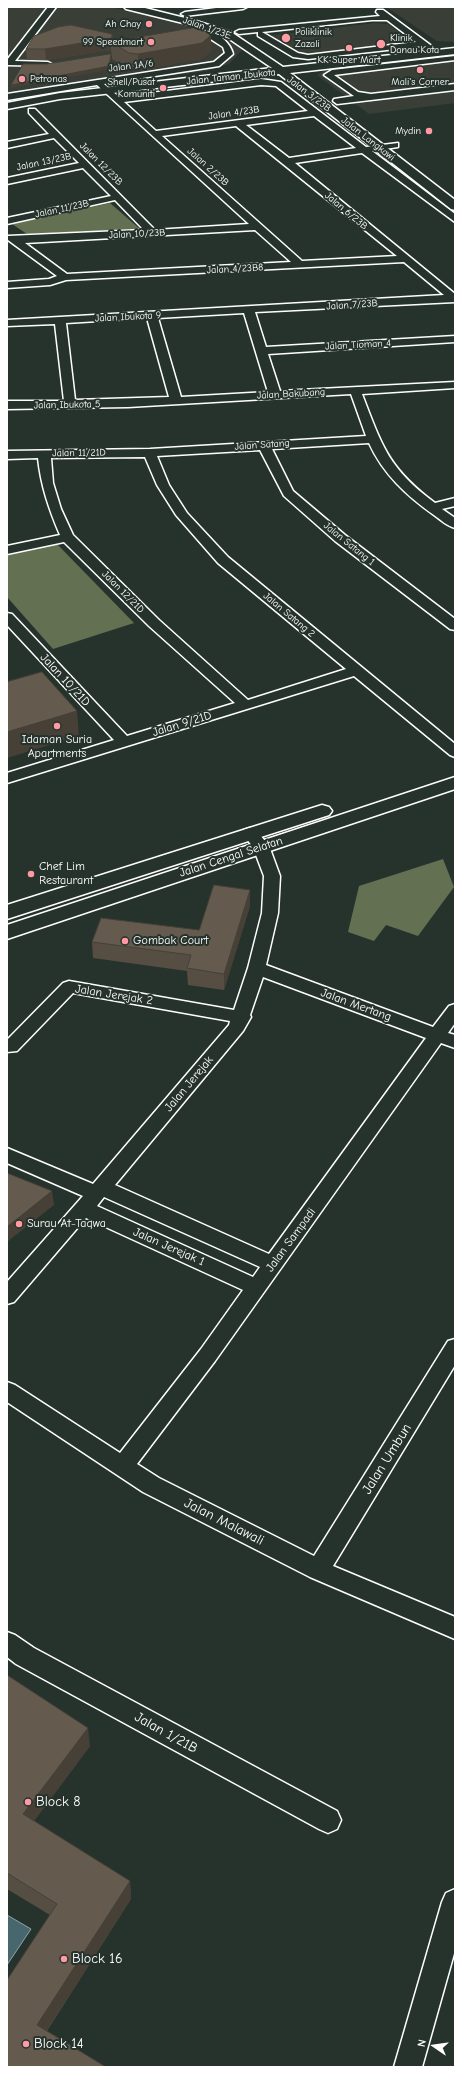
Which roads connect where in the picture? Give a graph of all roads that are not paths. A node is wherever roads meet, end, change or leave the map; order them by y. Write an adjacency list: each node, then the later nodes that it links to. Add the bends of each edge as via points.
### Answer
1 (52, 7): 15 (street)
2 (129, 7): 8 (street, Jalan 1/23E)
3 (152, 7): 6 (street, Jalan 1/23E)
4 (243, 7): 6 (street)
5 (373, 7): 7 (street)
6 (185, 14): 9 (street, Jalan 1/23E)
7 (389, 18): 9 (street); 10 (street, via 378,22); 12 (street)
8 (228, 34): 18 (street, Jalan 1/23E); 24 (street, Jalan 1A/6, via 208,37 227,46 229,54 216,64)
9 (242, 34): 10 (street); 18 (street, Jalan 1/23E)
10 (261, 34): 12 (street, via 296,55 308,57)
11 (455, 46): 12 (street, Jalan Taman Ibukota)
12 (431, 48): 13 (street, Jalan Taman Ibukota); 17 (street, Jalan Taman Ibukota)
13 (455, 51)
14 (455, 58): 23 (street, via 328,75)
15 (8, 63): 16 (street)
16 (57, 63)
17 (314, 64): 18 (street, Jalan Taman Ibukota); 18 (street, via 294,61); 20 (street)
18 (282, 66): 19 (street); 19 (street, Jalan Taman Ibukota); 20 (street, Jalan Langkawi); 37 (street, Jalan Langkawi)
19 (257, 72): 22 (street, Jalan Taman Ibukota)
20 (306, 79): 27 (street, Jalan Langkawi)
21 (455, 87): 25 (street)
22 (104, 88): 26 (street, Jalan 2/23B); 28 (street, Jalan Taman Ibukota); 29 (street, Jalan Taman Ibukota)
23 (355, 94): 25 (street); 27 (street)
24 (7, 97)
25 (372, 97): 27 (street)
26 (118, 100): 30 (street, Jalan 3/23B, via 261,82 278,84); 33 (street, Jalan 2/23B)
27 (335, 100): 36 (street, Jalan Langkawi)
28 (7, 101)
29 (7, 106)
30 (312, 110): 32 (street, Jalan 4/23B); 33 (street, Jalan 4/23B); 38 (street, Jalan 3/23B)
31 (32, 111): 34 (street, Jalan 12/23B)
32 (238, 123): 33 (street, Jalan 4/23B); 40 (street, Jalan 6/23B)
33 (152, 131): 47 (street, Jalan 2/23B)
34 (56, 135): 35 (street); 41 (street, Jalan 12/23B)
35 (7, 145)
36 (395, 145): 37 (street); 39 (street, Jalan Langkawi)
37 (378, 147): 38 (street); 44 (street, Jalan Langkawi)
38 (364, 149): 40 (street); 45 (street, Jalan 3/23B)
39 (406, 153)
40 (287, 161): 50 (street, Jalan 6/23B)
41 (85, 165): 42 (street, Jalan 13/23B); 43 (street, Jalan 12/23B)
42 (7, 181)
43 (118, 197): 46 (street, Jalan 11/23B); 48 (street, Jalan 12/23B)
44 (455, 206)
45 (455, 219)
46 (7, 221)
47 (258, 228): 48 (street, Jalan 10/23B); 51 (street, Jalan 2/23B)
48 (153, 233): 49 (street, Jalan 10/23B)
49 (11, 237): 52 (street)
50 (404, 259): 51 (street, Jalan 4/23B8); 54 (street, Jalan 6/23B)
51 (300, 265): 52 (street, Jalan 4/23B8)
52 (65, 277): 53 (street, Jalan 4/23B8, via 50,282)
53 (7, 285)
54 (455, 299): 55 (street, Jalan 7/23B)
55 (249, 311): 56 (street, Jalan Ibukota 9); 60 (street)
56 (152, 316): 57 (street, Jalan Ibukota 9); 64 (street)
57 (60, 321): 58 (street, Jalan Ibukota 9); 67 (street)
58 (7, 324)
59 (455, 339): 60 (street, Jalan Tioman 4)
60 (262, 351): 63 (street)
61 (455, 385): 62 (street, Jalan Bakubang)
62 (355, 390): 63 (street, Jalan Bakubang); 68 (street)
63 (275, 395): 64 (street, Jalan Bakubang)
64 (176, 401): 65 (street, Jalan Bakubang)
65 (128, 404): 67 (street, Jalan Ibukota 5)
66 (7, 405): 67 (street, Jalan Ibukota 5)
67 (70, 405)
68 (373, 438): 69 (street, Jalan Satang); 74 (street, via 387,465)
69 (264, 445): 70 (street, Jalan Satang); 79 (street, Jalan Satang 1, via 288,493 340,538)
70 (150, 453): 71 (street, Jalan 11/21D); 80 (street, Jalan Satang 2, via 163,485 182,515 223,560)
71 (44, 454): 72 (street, Jalan 11/21D); 76 (street, Jalan 12/21D, via 47,483 54,509)
72 (7, 455)
73 (455, 502): 74 (street)
74 (432, 508): 75 (street)
75 (455, 524)
76 (67, 537): 77 (street); 81 (street, Jalan 12/21D, via 154,623)
77 (7, 550)
78 (7, 617): 82 (street, Jalan 10/21D)
79 (455, 626)
80 (356, 671): 81 (street, Jalan 9/21D); 83 (street, Jalan Satang 2)
81 (245, 705): 82 (street, Jalan 9/21D)
82 (124, 742): 85 (street, Jalan 9/21D)
83 (455, 752)
84 (455, 770): 87 (street, Jalan Cengal Selatan)
85 (7, 778)
86 (455, 783): 87 (street, Jalan Cengal Selatan)
87 (255, 840): 88 (street, Jalan Cengal Selatan); 89 (street, Jalan Cengal Selatan); 90 (street, Jalan Jerejak, via 272,876 270,914)
88 (7, 912)
89 (7, 932)
90 (257, 968): 92 (street, Jalan Jerejak); 93 (street, Jalan Mertang)
91 (455, 1010): 93 (street, Jalan Sampadi)
92 (242, 1017): 94 (street, Jalan Jerejak 2, via 69,987); 96 (street, Jalan Jerejak, via 237,1027)
93 (446, 1039): 97 (street, Jalan Sampadi)
94 (11, 1047)
95 (7, 1155): 96 (street)
96 (93, 1196): 97 (street); 98 (street, Jalan Jerejak 1); 99 (street, Jalan Jerejak)
97 (273, 1264): 98 (street, Jalan Sampadi)
98 (256, 1286): 102 (street, Jalan Sampadi, via 208,1355)
99 (7, 1296)
100 (452, 1360): 103 (street, Jalan Umbun)
101 (7, 1391): 102 (street, Jalan Malawali)
102 (122, 1467): 103 (street, Jalan Malawali, via 151,1485)
103 (318, 1570): 104 (street, Jalan Malawali)
104 (455, 1628)
105 (7, 1642): 106 (street, Jalan 1/21B, via 25,1656)
106 (328, 1820)
107 (455, 1902): 108 (street)
108 (408, 2067)

